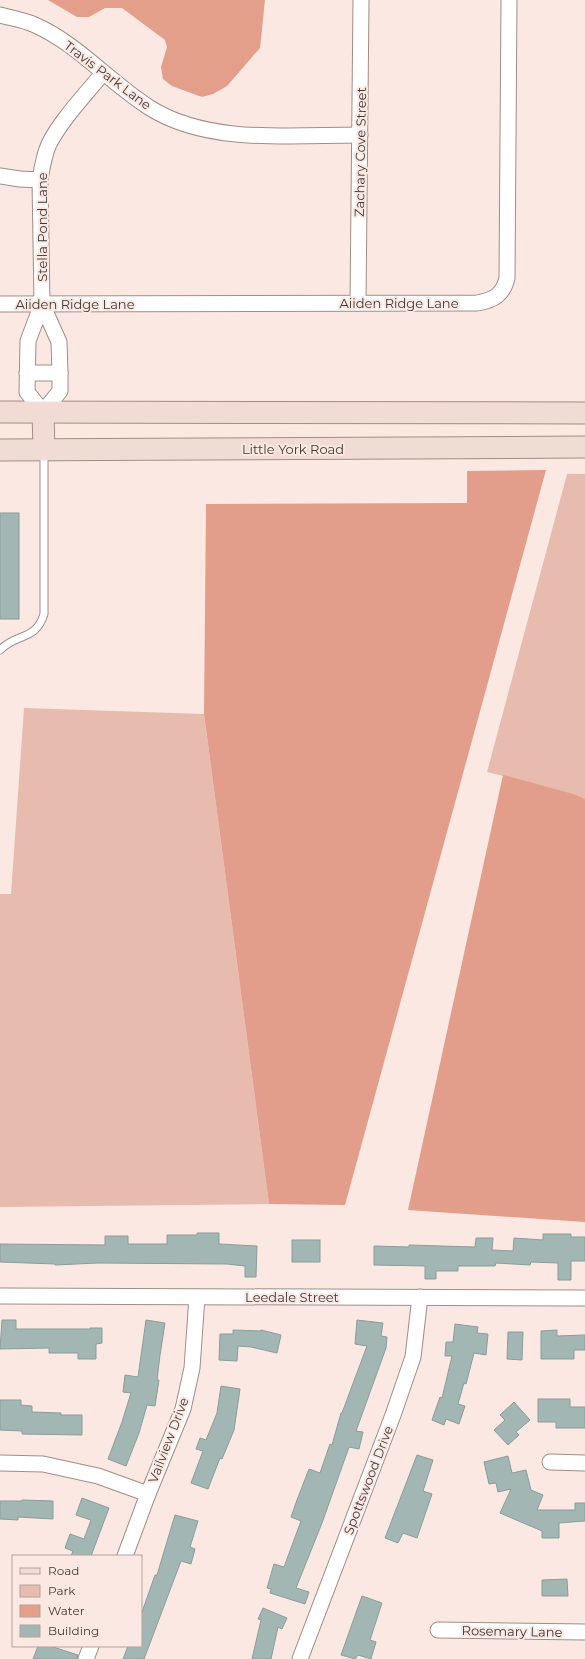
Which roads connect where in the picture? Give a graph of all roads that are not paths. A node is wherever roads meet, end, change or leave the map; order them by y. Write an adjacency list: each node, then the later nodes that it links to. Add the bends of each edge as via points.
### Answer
1 (361, 0): 5 (street, Zachary Cove Street)
2 (509, 0): 8 (street, Aiiden Ridge Lane, via 504,289 488,301)
3 (0, 15): 4 (street, Travis Park Lane, via 34,25 64,41)
4 (103, 72): 5 (street, Travis Park Lane, via 150,108 181,123 211,132 249,135); 7 (street, Stella Pond Lane, via 50,143)
5 (360, 135): 8 (street, Zachary Cove Street)
6 (0, 176): 7 (street)
7 (40, 180): 10 (street, Stella Pond Lane)
8 (358, 303): 10 (street, Aiiden Ridge Lane)
9 (0, 304): 10 (street, Aiiden Ridge Lane)
10 (42, 304): 11 (street, Stella Pond Lane, via 28,341); 12 (street, Stella Pond Lane, via 59,342)
11 (27, 373): 12 (street); 14 (street, Stella Pond Lane, via 27,392)
12 (60, 373): 14 (street, Stella Pond Lane, via 60,391)
13 (0, 412): 14 (main road)
14 (43, 412): 15 (main road); 18 (main road)
15 (585, 412)
16 (585, 447): 18 (main road, Little York Road)
17 (0, 450): 18 (main road, Little York Road)
18 (44, 450): 19 (lane, via 44,614 34,632 5,645)
19 (0, 650)
20 (0, 1296): 21 (street, Leedale Street)
21 (197, 1297): 22 (street, Leedale Street); 27 (street, Vailview Drive, via 192,1368 183,1409)
22 (420, 1297): 23 (street, Leedale Street); 33 (street, Spottswood Drive, via 413,1357)
23 (585, 1298)
24 (550, 1462): 26 (street)
25 (0, 1463): 27 (street, via 43,1464 98,1476)
26 (585, 1463)
27 (148, 1494): 28 (street, Vailview Drive)
28 (125, 1555)
29 (438, 1630): 30 (street, Rosemary Lane)
30 (585, 1632)
31 (91, 1647): 32 (street)
32 (86, 1659)
33 (300, 1659)

